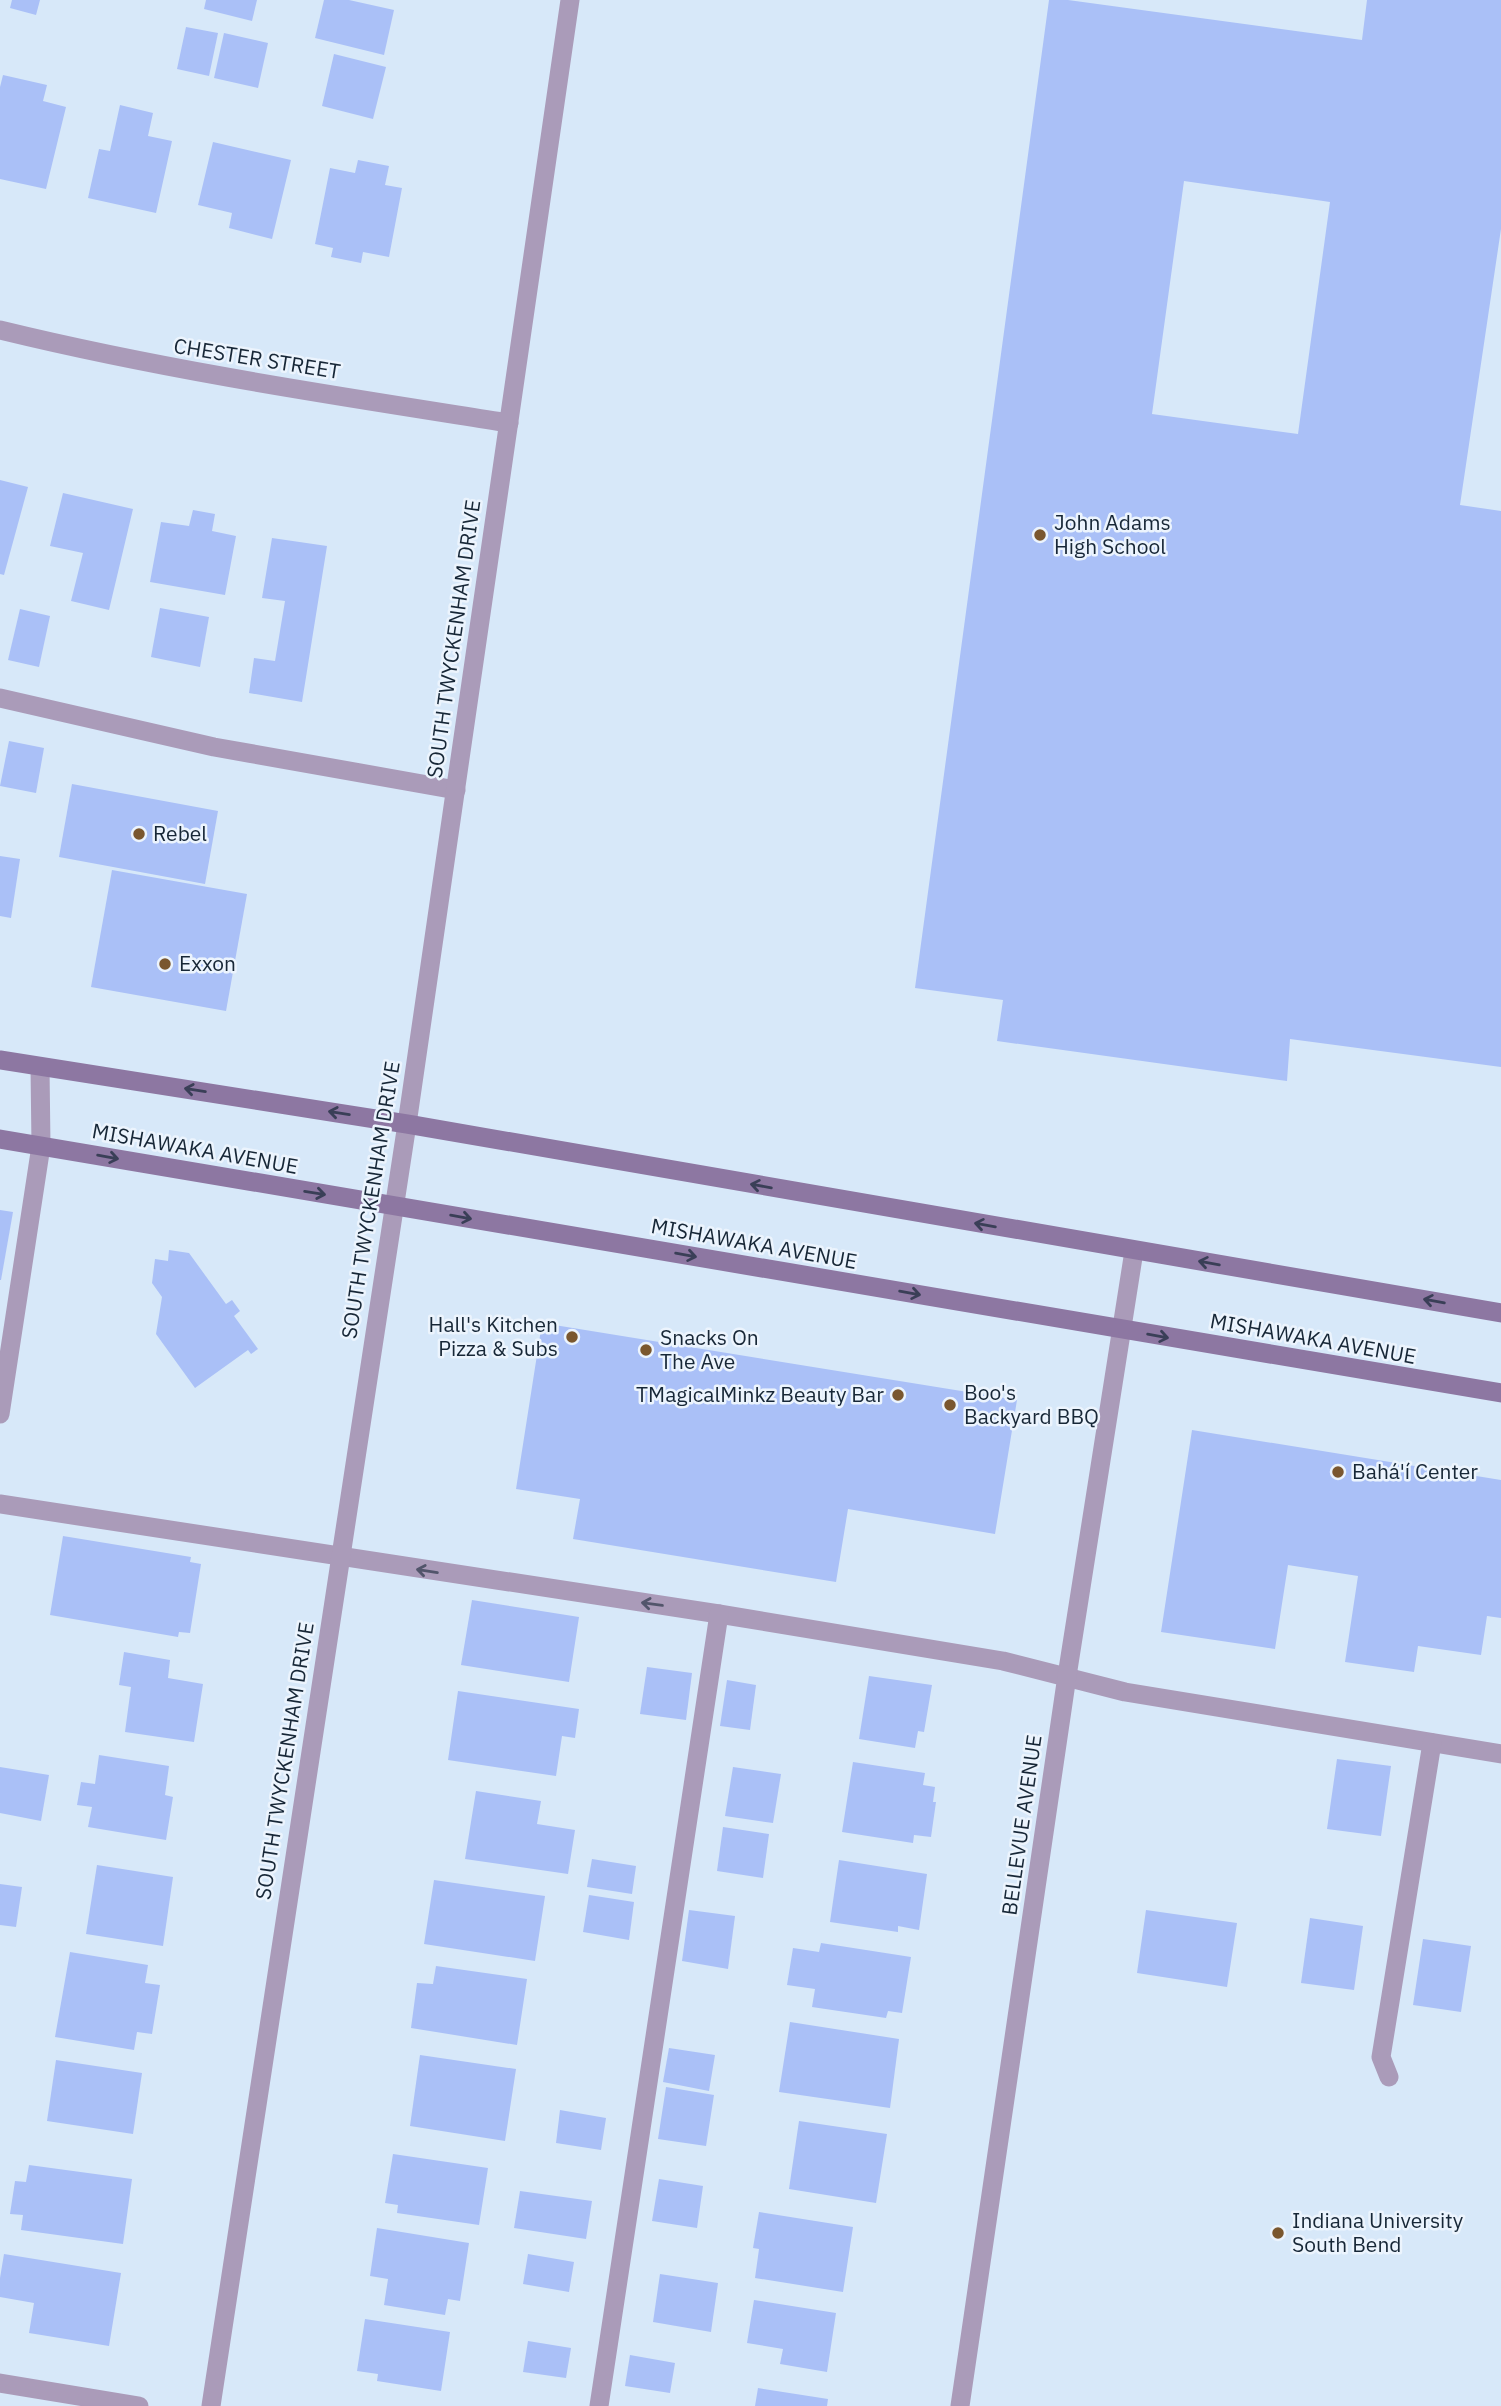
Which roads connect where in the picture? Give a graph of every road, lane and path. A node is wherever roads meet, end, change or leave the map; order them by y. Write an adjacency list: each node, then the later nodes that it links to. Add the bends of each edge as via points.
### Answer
1 (570, 0): 3 (street, SOUTH TWYCKENHAM DRIVE)
2 (0, 330): 3 (street, CHESTER STREET, via 200,374)
3 (509, 423): 5 (street, SOUTH TWYCKENHAM DRIVE)
4 (0, 698): 5 (street, via 214,747)
5 (456, 790): 8 (street, SOUTH TWYCKENHAM DRIVE)
6 (0, 1060): 7 (main road)
7 (40, 1066): 8 (main road, one-way to 7); 10 (street)
8 (407, 1124): 11 (street, SOUTH TWYCKENHAM DRIVE); 12 (main road, one-way to 8)
9 (0, 1139): 10 (main road, MISHAWAKA AVENUE)
10 (41, 1146): 11 (main road, MISHAWAKA AVENUE, one-way to 11); 16 (street)
11 (394, 1206): 14 (main road, MISHAWAKA AVENUE, one-way to 14); 18 (street, SOUTH TWYCKENHAM DRIVE)
12 (1134, 1251): 13 (main road, one-way to 12); 14 (street, BELLEVUE AVENUE)
13 (1501, 1312)
14 (1121, 1329): 15 (main road, MISHAWAKA AVENUE, one-way to 15); 20 (street, BELLEVUE AVENUE)
15 (1501, 1393)
16 (0, 1414)
17 (0, 1504): 18 (street)
18 (339, 1555): 19 (street, one-way to 18); 26 (street, SOUTH TWYCKENHAM DRIVE)
19 (719, 1614): 20 (street, via 1003,1661); 27 (street)
20 (1067, 1676): 21 (street, via 1125,1692); 28 (street, BELLEVUE AVENUE)
21 (1432, 1743): 22 (street); 23 (street, via 1381,2057)
22 (1501, 1754)
23 (1389, 2077)
24 (0, 2383): 25 (street)
25 (139, 2406)
26 (211, 2406)
27 (599, 2406)
28 (960, 2406)

